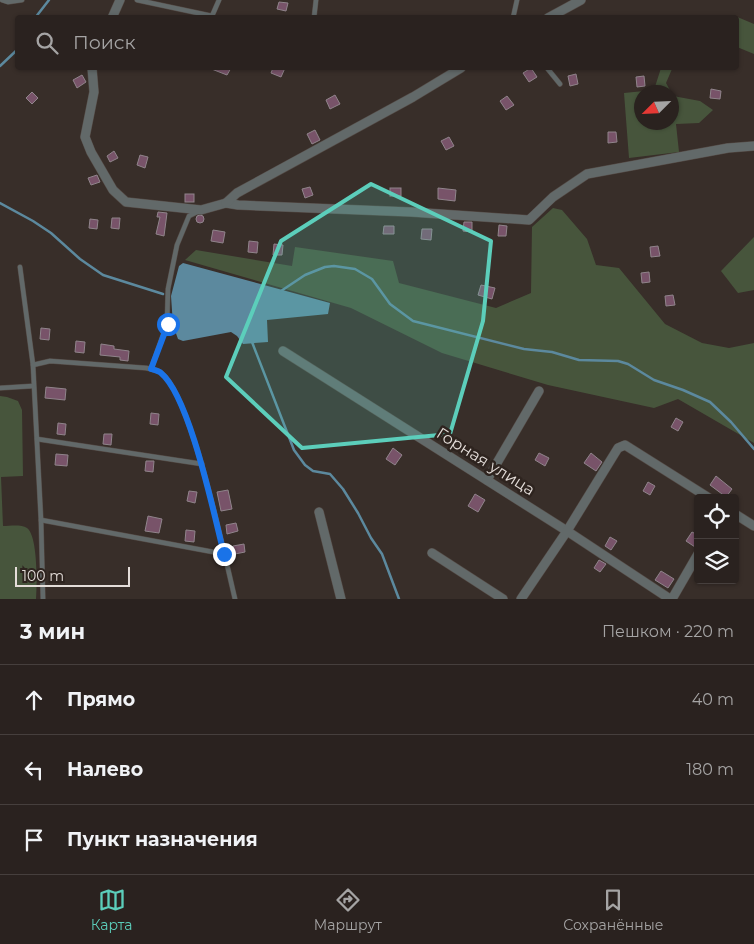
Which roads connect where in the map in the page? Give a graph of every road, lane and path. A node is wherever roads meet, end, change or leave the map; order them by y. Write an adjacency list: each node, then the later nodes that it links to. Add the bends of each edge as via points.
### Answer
1 (2, 0): 2 (lane)
2 (22, 0)
3 (120, 0): 9 (street)
4 (137, 0): 10 (lane)
5 (219, 0): 11 (lane)
6 (316, 0): 12 (lane)
7 (517, 0): 13 (lane)
8 (581, 0): 14 (street)
9 (113, 15)
10 (207, 15)
11 (212, 15)
12 (314, 15)
13 (514, 15)
14 (554, 15)
15 (92, 70): 21 (street, via 94,92 85,137 113,190 126,202)
16 (458, 70): 20 (street, via 238,193)
17 (549, 70): 18 (lane)
18 (560, 84)
19 (754, 146): 20 (street, via 587,174 553,197 529,220)
20 (226, 203): 21 (street)
21 (201, 210): 25 (lane, via 189,216 177,245 168,288 168,324)
22 (20, 267): 24 (lane)
23 (283, 351): 31 (street, Горная улица)
24 (32, 365): 25 (lane, via 50,362); 26 (lane)
25 (151, 369): 30 (lane, via 160,372 177,394)
26 (33, 386): 27 (lane); 29 (lane)
27 (0, 388)
28 (539, 391): 31 (street)
29 (37, 439): 30 (lane); 35 (lane)
30 (202, 464): 39 (lane)
31 (487, 480): 37 (street, Горная улица)
32 (703, 494): 37 (street, via 625,445 618,448)
33 (319, 512): 43 (street)
34 (739, 517): 36 (street)
35 (41, 520): 39 (lane); 41 (lane)
36 (754, 526)
37 (567, 531): 45 (street); 46 (street, Горная улица)
38 (432, 553): 44 (street)
39 (224, 554): 42 (lane)
40 (694, 561): 46 (street)
41 (43, 599)
42 (235, 599)
43 (341, 599)
44 (503, 599)
45 (520, 599)
46 (671, 599)

